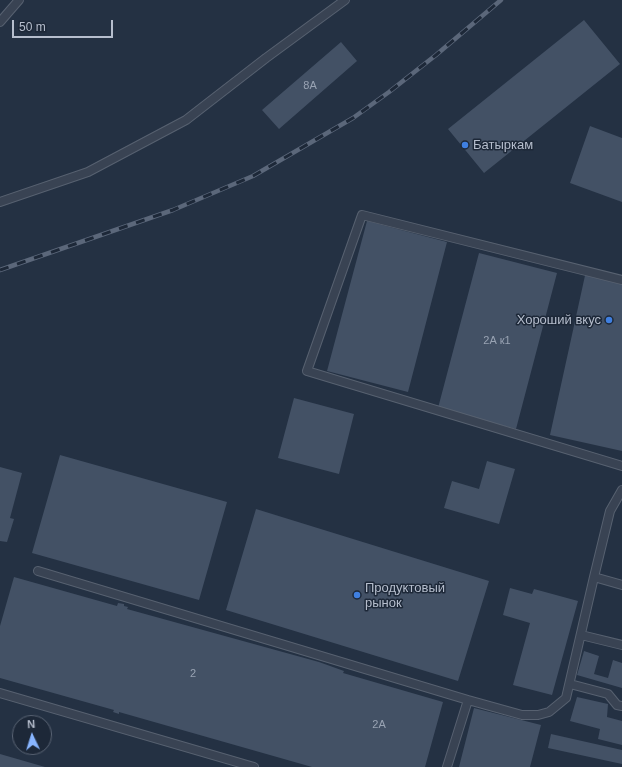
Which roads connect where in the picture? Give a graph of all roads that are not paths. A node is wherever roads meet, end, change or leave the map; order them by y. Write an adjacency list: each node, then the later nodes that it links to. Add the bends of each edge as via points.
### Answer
1 (19, 0): 3 (lane)
2 (345, 0): 4 (lane, via 186,120 88,172)
3 (0, 22)
4 (0, 202)
5 (622, 280): 6 (lane, via 362,215 307,372)
6 (622, 466)
7 (622, 490): 9 (lane, via 610,511)
8 (38, 571): 15 (lane)
9 (594, 577): 10 (lane); 11 (lane)
10 (622, 585)
11 (581, 635): 12 (lane); 13 (lane)
12 (622, 645)
13 (570, 684): 15 (lane, via 566,698 549,712 538,716 522,715); 16 (lane, via 608,694 617,705)
14 (0, 694): 17 (lane)
15 (468, 700): 18 (lane)
16 (622, 706)
17 (254, 767)
18 (447, 767)

